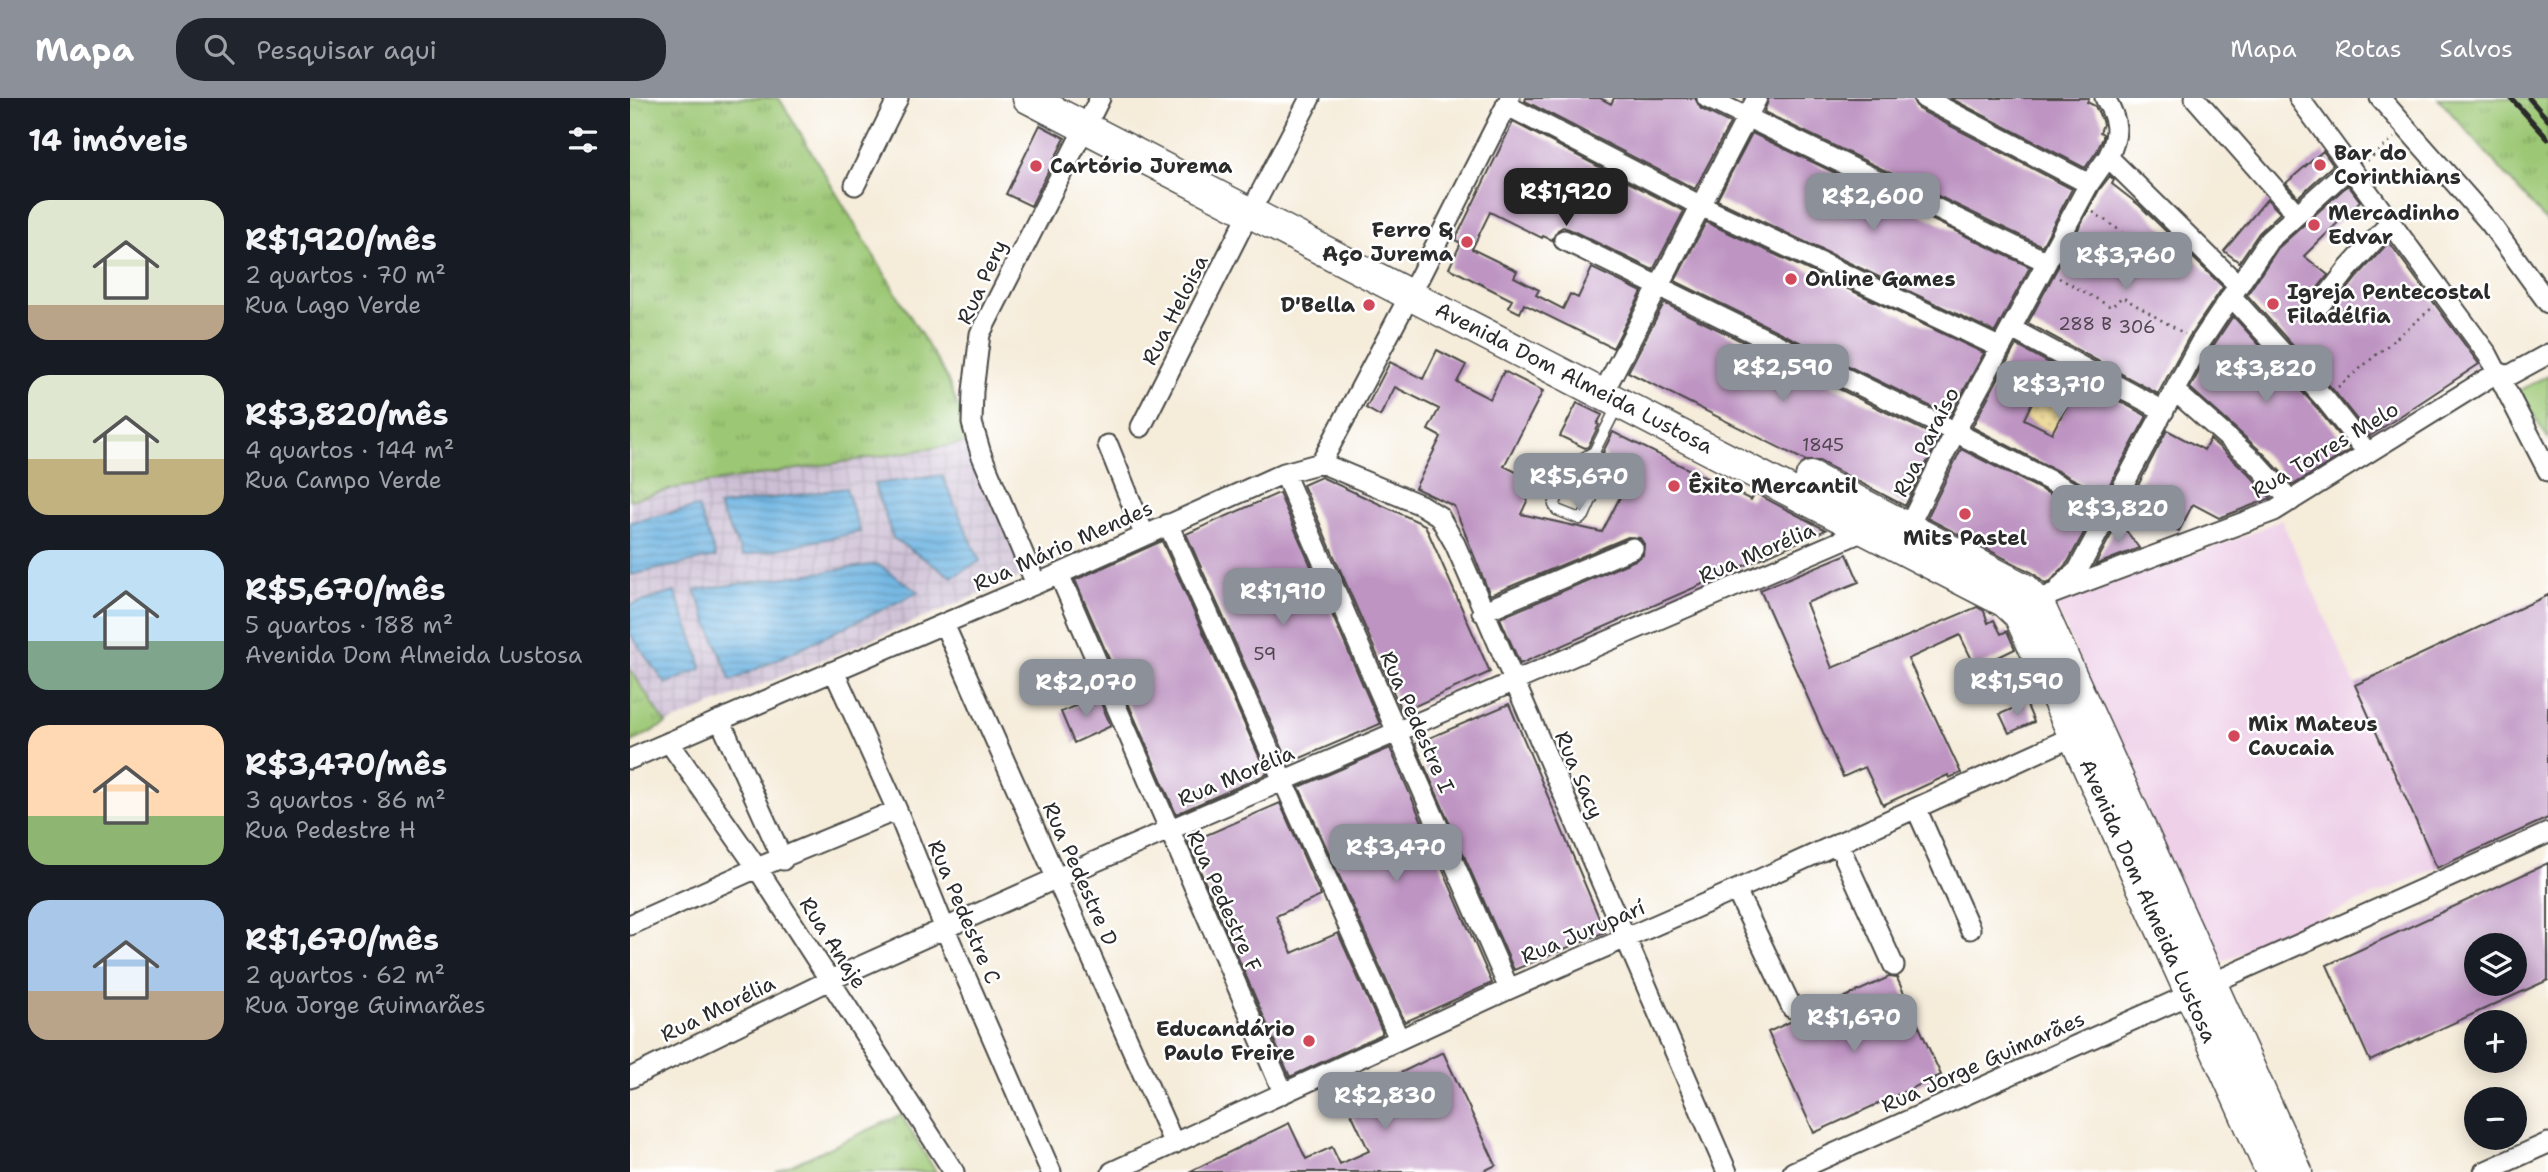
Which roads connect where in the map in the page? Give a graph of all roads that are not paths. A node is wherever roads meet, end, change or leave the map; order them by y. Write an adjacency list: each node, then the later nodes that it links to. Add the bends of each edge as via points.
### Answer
1 (898, 98): 17 (street)
2 (1028, 98): 13 (main road, Avenida Dom Almeida Lustosa)
3 (1065, 98): 13 (main road, Avenida Dom Almeida Lustosa)
4 (1310, 98): 19 (street, Rua Heloisa)
5 (1707, 98): 14 (street)
6 (1757, 98): 14 (street)
7 (1924, 98): 18 (street)
8 (2105, 98): 15 (street, Rua Paraíso, via 2118,126)
9 (2195, 98): 21 (street)
10 (2300, 98): 16 (street)
11 (2380, 98): 28 (street, via 2490,223)
12 (1508, 102): 20 (street); 25 (street)
13 (1093, 112): 19 (main road, Avenida Dom Almeida Lustosa); 54 (street, Rua Pery, via 980,334 973,391 972,423 981,454)
14 (1747, 118): 20 (street); 24 (street)
15 (2108, 157): 18 (street, Rua Paraíso); 27 (street)
16 (2352, 170): 21 (street); 22 (street)
17 (855, 185)
18 (2084, 192): 24 (street, Rua Paraíso)
19 (1254, 204): 25 (main road, Avenida Dom Almeida Lustosa); 37 (street, Rua Heloisa)
20 (1701, 206): 26 (street); 31 (street)
21 (2296, 213): 27 (street, via 2269,240)
22 (2390, 223): 29 (street); 33 (street)
23 (1564, 240): 26 (street)
24 (2045, 266): 30 (street, Rua Paraíso)
25 (1415, 285): 34 (main road, Avenida Dom Almeida Lustosa); 42 (street)
26 (1659, 288): 34 (street); 38 (street)
27 (2234, 291): 35 (street); 41 (street)
28 (2548, 303)
29 (2320, 305)
30 (2012, 329): 31 (street, Rua Paraíso); 36 (street)
31 (2001, 348): 38 (street, Rua Paraíso)
32 (2548, 354): 33 (street, Rua Torres Melo, via 2508,376)
33 (2498, 372): 41 (street, Rua Torres Melo); 43 (street)
34 (1612, 389): 40 (lane); 45 (main road, Avenida Dom Almeida Lustosa)
35 (2175, 391): 36 (street); 46 (street)
36 (2164, 411): 47 (street)
37 (1141, 427)
38 (1955, 432): 47 (street); 49 (street, Rua Paraíso)
39 (1108, 445): 51 (street)
40 (1594, 452): 40 (lane, via 1572,466 1554,505 1557,510 1580,519 1584,516 1605,469)
41 (2367, 452): 46 (street, Rua Torres Melo)
42 (1321, 463): 44 (street, Rua Mário Mendes); 56 (street, Rua Sacy, via 1439,516)
43 (2548, 471)
44 (1284, 474): 48 (street, Rua Mário Mendes); 61 (street, Rua Pedestre I)
45 (1831, 499): 49 (main road, Avenida Dom Almeida Lustosa); 50 (main road, Avenida Dom Almeida Lustosa)
46 (2291, 501): 55 (street, Rua Torres Melo)
47 (2111, 512): 55 (street, via 2078,570)
48 (1168, 524): 51 (street, Rua Mário Mendes); 65 (street)
49 (1908, 528): 55 (main road, Avenida Dom Almeida Lustosa)
50 (1866, 530): 59 (street, Rua Morélia); 62 (main road, Avenida Dom Almeida Lustosa, via 2005,601 2019,615)
51 (1144, 534): 53 (street, Rua Mário Mendes)
52 (1633, 548): 56 (street)
53 (1059, 574): 54 (street, Rua Mário Mendes); 68 (street, Rua Pedestre F)
54 (1036, 584): 57 (street, Rua Mário Mendes)
55 (2045, 599): 82 (main road, Avenida Dom Almeida Lustosa)
56 (1482, 612): 59 (street, Rua Sacy)
57 (944, 624): 58 (street, Rua Mário Mendes); 73 (street, Rua Pedestre D)
58 (834, 671): 60 (street, Rua Mário Mendes); 67 (street, Rua Pedestre C)
59 (1514, 682): 61 (street, Rua Morélia); 78 (street, Rua Sacy)
60 (720, 720): 63 (street, Rua Mário Mendes); 71 (street)
61 (1396, 731): 65 (street, Rua Morélia); 81 (street, Rua Pedestre I)
62 (2074, 736): 66 (street, Rua Juruparí); 82 (main road, Avenida Dom Almeida Lustosa)
63 (669, 742): 64 (street, Rua Mário Mendes); 72 (street, Rua Anaje)
64 (630, 760)
65 (1283, 780): 68 (street, Rua Morélia); 84 (street)
66 (1916, 808): 70 (street, Rua Juruparí); 77 (street)
67 (897, 810): 71 (street); 76 (street, Rua Pedestre C)
68 (1168, 830): 73 (street, Rua Morélia); 87 (street, Rua Pedestre F)
69 (2548, 833): 82 (street, Rua Jorge Guimarães)
70 (1838, 843): 74 (street, Rua Juruparí); 79 (street)
71 (783, 860): 72 (street)
72 (757, 868): 75 (street); 80 (street, Rua Anaje)
73 (1057, 878): 76 (street, Rua Morélia); 89 (street, Rua Pedestre D)
74 (1736, 890): 78 (street, Rua Juruparí); 83 (street)
75 (630, 926)
76 (944, 929): 80 (street, Rua Morélia); 91 (street, Rua Pedestre C)
77 (1970, 929)
78 (1625, 939): 81 (street, Rua Juruparí); 93 (street, Rua Sacy)
79 (1894, 966)
80 (830, 980): 86 (street, Rua Morélia); 90 (street, Rua Anaje)
81 (1509, 989): 84 (street, Rua Juruparí)
82 (2201, 989): 85 (main road, Avenida Dom Almeida Lustosa); 94 (street, Rua Jorge Guimarães)
83 (1792, 1008)
84 (1399, 1040): 87 (street, Rua Juruparí)
85 (2228, 1049): 95 (main road, Avenida Dom Almeida Lustosa); 96 (main road, Avenida Dom Almeida Lustosa)
86 (630, 1078)
87 (1283, 1092): 89 (street, Rua Juruparí)
88 (2548, 1143): 97 (street)
89 (1174, 1144): 92 (street, Rua Juruparí)
90 (954, 1172)
91 (1051, 1172)
92 (1112, 1172)
93 (1727, 1172)
94 (1793, 1172)
95 (2272, 1172)
96 (2297, 1172)
97 (2484, 1172)

